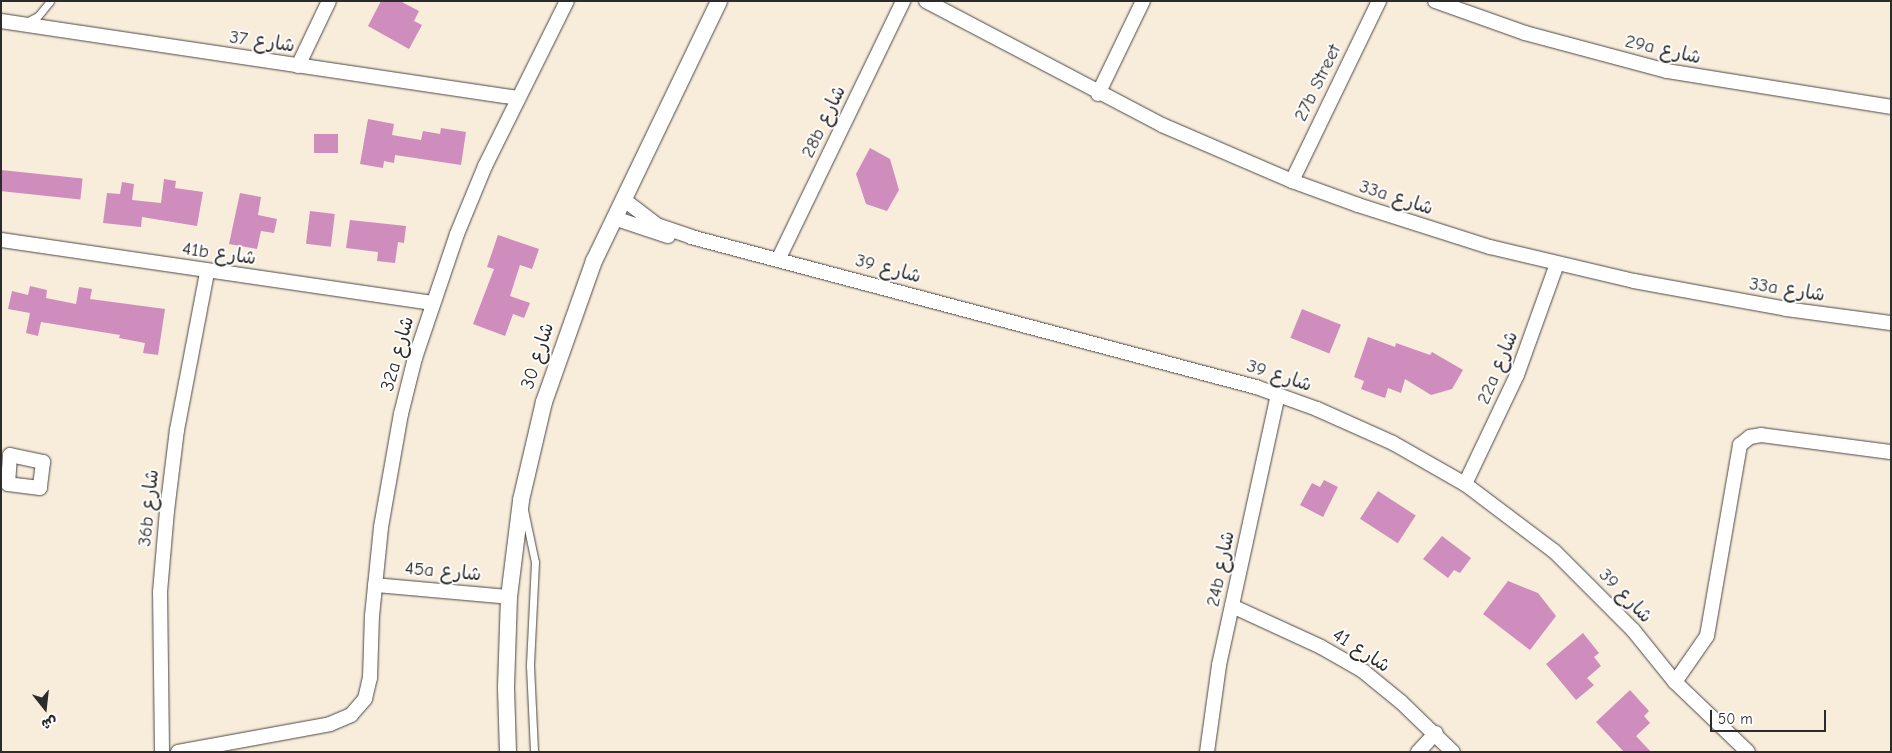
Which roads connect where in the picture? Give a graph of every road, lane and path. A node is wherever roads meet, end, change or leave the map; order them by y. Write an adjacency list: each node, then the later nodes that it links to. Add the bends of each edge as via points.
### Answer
1 (50, 1): 11 (lane, via 38,16)
2 (329, 1): 12 (street)
3 (567, 1): 14 (street, 32a شارع)
4 (719, 1): 17 (street, شارع 30)
5 (903, 1): 21 (street, 28b شارع)
6 (926, 1): 13 (street, 33a شارع)
7 (1143, 1): 13 (street)
8 (1379, 1): 16 (street, 27b Street)
9 (1434, 1): 15 (street, 29a شارع, via 1525,33 1667,71)
10 (1, 22): 11 (street, شارع 37)
11 (19, 26): 12 (street, شارع 37)
12 (298, 66): 14 (street, شارع 37)
13 (1098, 94): 16 (street, 33a شارع)
14 (518, 98): 24 (street, 32a شارع, via 482,174)
15 (1891, 108)
16 (1292, 181): 22 (street, 33a شارع, via 1423,227)
17 (623, 199): 18 (street, شارع 30); 19 (street, شارع 39, via 657,225)
18 (614, 218): 19 (street, شارع 39, via 660,234); 29 (street, شارع 30, via 559,354)
19 (692, 237): 21 (street, شارع 39)
20 (1, 240): 23 (street, 41b شارع)
21 (778, 260): 26 (street, شارع 39)
22 (1557, 264): 25 (street, 33a شارع, via 1710,297); 28 (street, 22a شارع, via 1517,375)
23 (207, 272): 24 (street, 41b شارع); 35 (street, 36b شارع, via 177,430 167,511 160,601)
24 (432, 304): 30 (street, 32a شارع, via 399,424 381,527)
25 (1891, 323)
26 (1278, 395): 28 (street, شارع 39, via 1393,443); 32 (street, 24b شارع)
27 (1891, 452): 33 (street, via 1762,435 1750,437 1740,445 1707,636)
28 (1465, 484): 33 (street, شارع 39, via 1554,552 1632,630)
29 (521, 500): 31 (street, شارع 30); 38 (lane, via 536,562 530,666)
30 (375, 585): 31 (street, 45a شارع); 36 (street, 32a شارع, via 369,689 351,716 330,724)
31 (509, 597): 37 (street, شارع 30)
32 (1232, 606): 34 (street, شارع 41, via 1321,647 1363,671); 39 (street, 24b شارع, via 1219,665)
33 (1676, 682): 42 (street, شارع 39)
34 (1436, 733): 40 (street); 41 (street, شارع 41)
35 (162, 752)
36 (178, 752)
37 (508, 752)
38 (534, 752)
39 (1207, 752)
40 (1418, 752)
41 (1453, 752)
42 (1748, 752)

